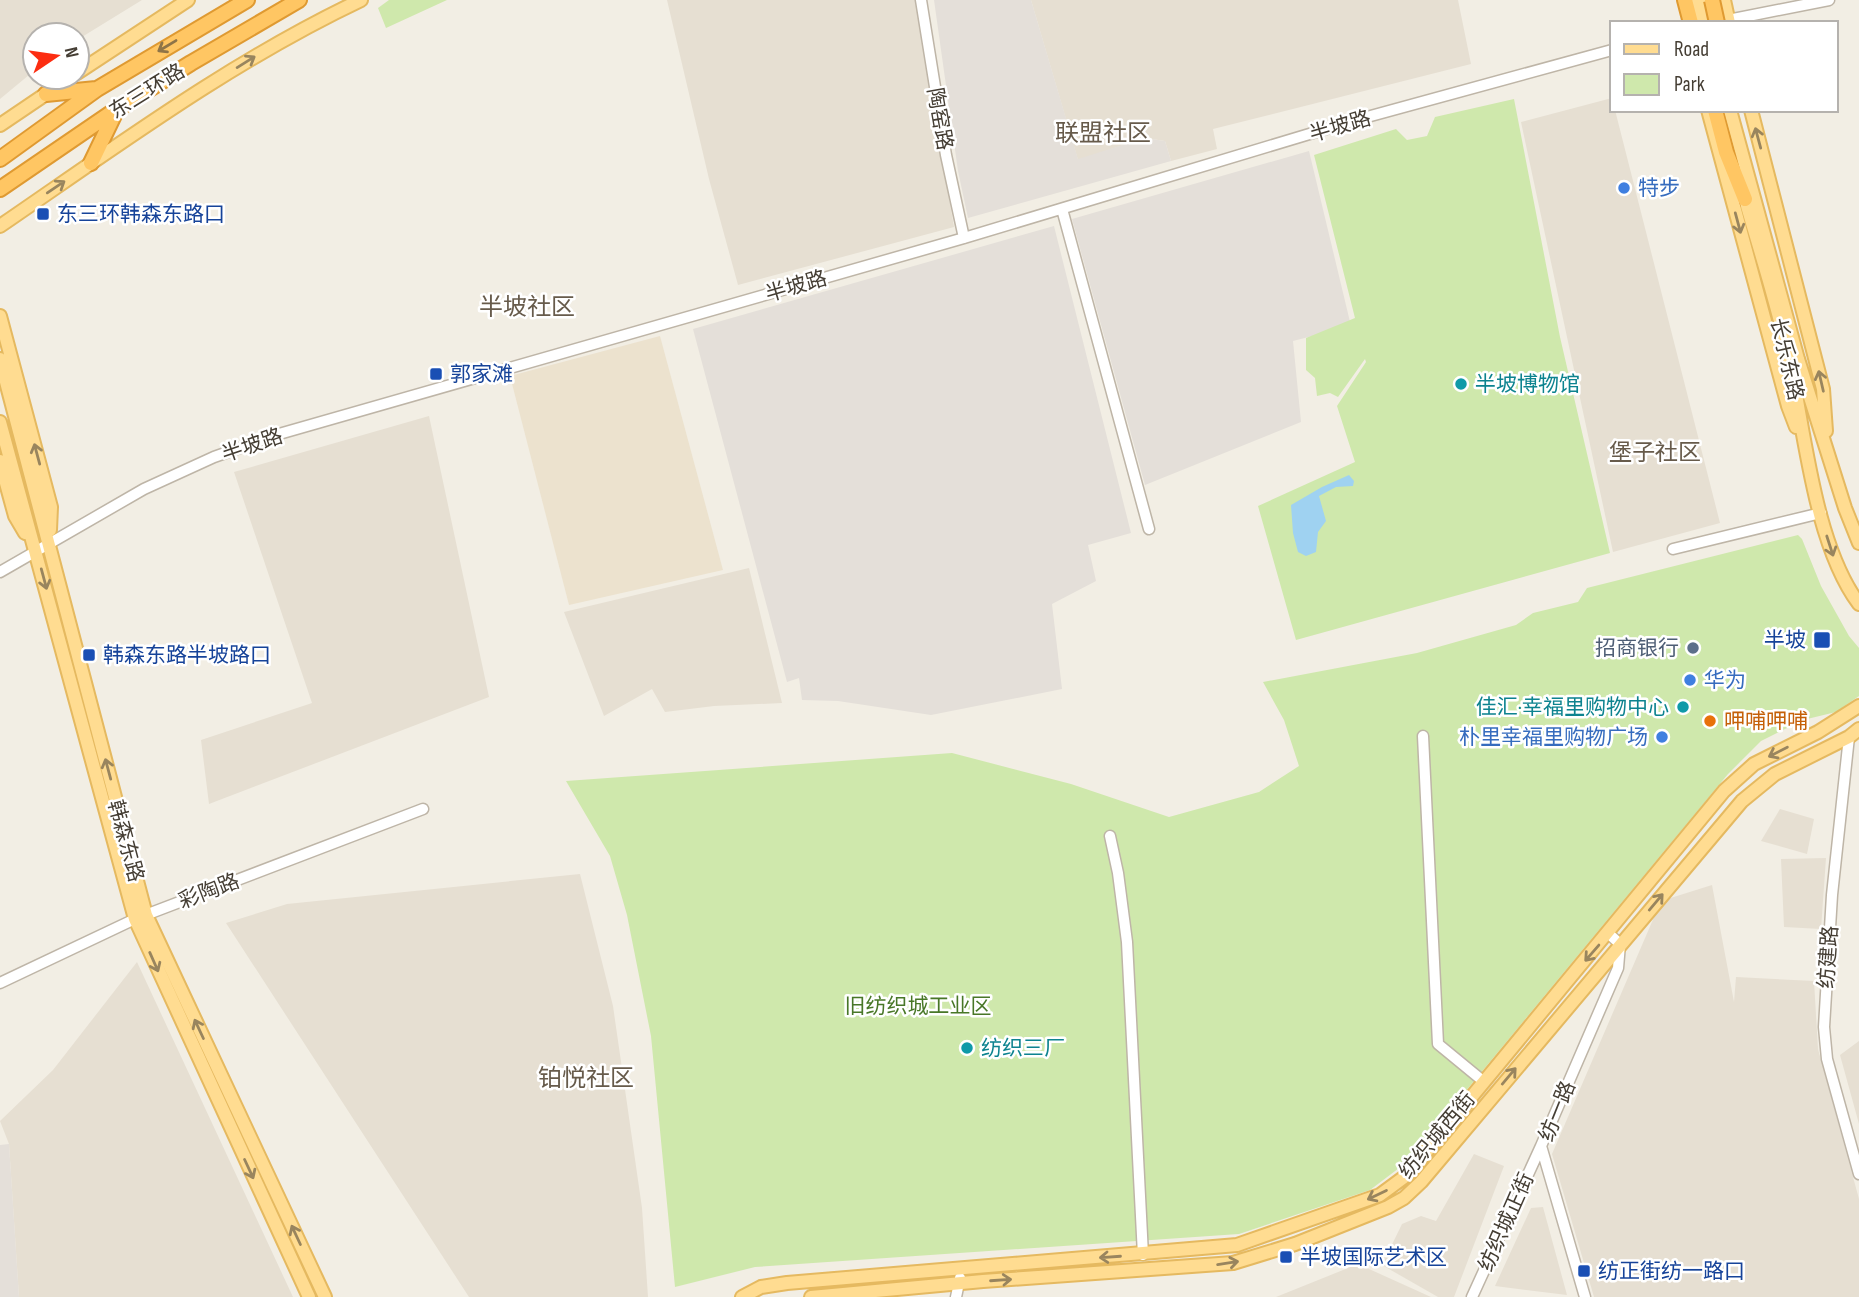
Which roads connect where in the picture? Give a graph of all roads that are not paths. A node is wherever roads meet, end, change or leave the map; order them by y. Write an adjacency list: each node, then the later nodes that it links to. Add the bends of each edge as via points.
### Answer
1 (188, 0): 21 (main road)
2 (247, 0): 22 (highway, 东三环路, one-way to 22)
3 (299, 0): 25 (highway, 东三环路)
4 (361, 0): 33 (main road, one-way to 4, via 256,56)
5 (921, 0): 38 (street, 陶窑路)
6 (1678, 0): 13 (main road)
7 (1685, 0): 14 (highway)
8 (1693, 0): 15 (main road)
9 (1703, 0): 16 (main road)
10 (1712, 0): 17 (highway, bridge)
11 (1724, 0): 18 (main road)
12 (1829, 0): 19 (street)
13 (1684, 21)
14 (1690, 21)
15 (1698, 21)
16 (1718, 21)
17 (1719, 21)
18 (1719, 21)
19 (1724, 21)
20 (1610, 51): 36 (street, 半坡路, via 1356,120)
21 (91, 64)
22 (97, 89): 24 (highway); 32 (highway, 东三环路)
23 (50, 91): 24 (main road)
24 (46, 94): 31 (main road)
25 (117, 109): 33 (highway); 34 (highway, 东三环路)
26 (1709, 112): 44 (main road, one-way to 44, via 1788,406)
27 (1716, 112): 35 (highway)
28 (1722, 112): 35 (main road, 长乐东路)
29 (1731, 112): 41 (main road, 长乐东路)
30 (1752, 112): 43 (main road, one-way to 30, via 1824,389)
31 (0, 125)
32 (0, 159)
33 (91, 163): 37 (main road, one-way to 33)
34 (0, 189)
35 (1745, 199): 41 (main road, 长乐东路)
36 (1062, 209): 38 (street, 半坡路); 47 (street)
37 (0, 226)
38 (964, 238): 49 (street, 半坡路, via 279,434 144,489)
39 (0, 316): 49 (main road, one-way to 39, via 51,507)
40 (0, 359): 49 (main road, 韩森东路)
41 (1794, 360): 43 (main road, 长乐东路); 44 (main road, 长乐东路)
42 (0, 422): 51 (main road, 韩森东路)
43 (1828, 449): 48 (main road, 长乐东路, via 1844,509)
44 (1807, 454): 46 (main road, 长乐东路)
45 (0, 461): 51 (main road, via 15,516)
46 (1821, 513): 50 (street); 53 (main road, 长乐东路, one-way to 53)
47 (1149, 529)
48 (1859, 542)
49 (49, 545): 51 (street, 半坡路); 61 (main road, 韩森东路, one-way to 49)
50 (1673, 550)
51 (37, 552): 52 (street, 半坡路); 61 (main road, 韩森东路, one-way to 61)
52 (0, 572)
53 (1850, 592): 54 (main road, 长乐东路); 55 (main road)
54 (1859, 604)
55 (1859, 615)
56 (1859, 706): 62 (main road, 纺织城西街, one-way to 62, via 1740,776)
57 (1854, 733): 63 (main road, 纺织城西街, one-way to 57, via 1742,801 1774,774); 67 (street, 纺建路, via 1832,895 1824,1027 1830,1069)
58 (1423, 736): 65 (street, via 1438,1044)
59 (423, 809): 61 (street, 彩陶路)
60 (1111, 836): 68 (street, via 1127,942)
61 (141, 917): 64 (street, 彩陶路); 71 (main road, 韩森东路, one-way to 71); 72 (main road, 韩森东路, one-way to 61)
62 (1608, 933): 63 (street); 65 (main road, 纺织城西街, one-way to 65)
63 (1620, 944): 66 (street, 纺一路, via 1618,968); 70 (main road, 纺织城西街, one-way to 63, via 1233,1263 1397,1203 1421,1182)
64 (0, 983)
65 (1483, 1081): 68 (main road, 纺织城西街, one-way to 68, via 1411,1169 1380,1195 1237,1245)
66 (1541, 1146): 76 (street, 纺织城正街); 77 (street, 纺一路)
67 (1859, 1174)
68 (1143, 1255): 69 (main road, 纺织城西街, one-way to 69)
69 (959, 1268): 70 (street); 73 (main road, 纺织城西街, via 773,1284)
70 (960, 1284): 74 (main road, 纺织城西街); 75 (street)
71 (309, 1297)
72 (325, 1297)
73 (742, 1297)
74 (811, 1297)
75 (956, 1297)
76 (1472, 1297)
77 (1585, 1297)

